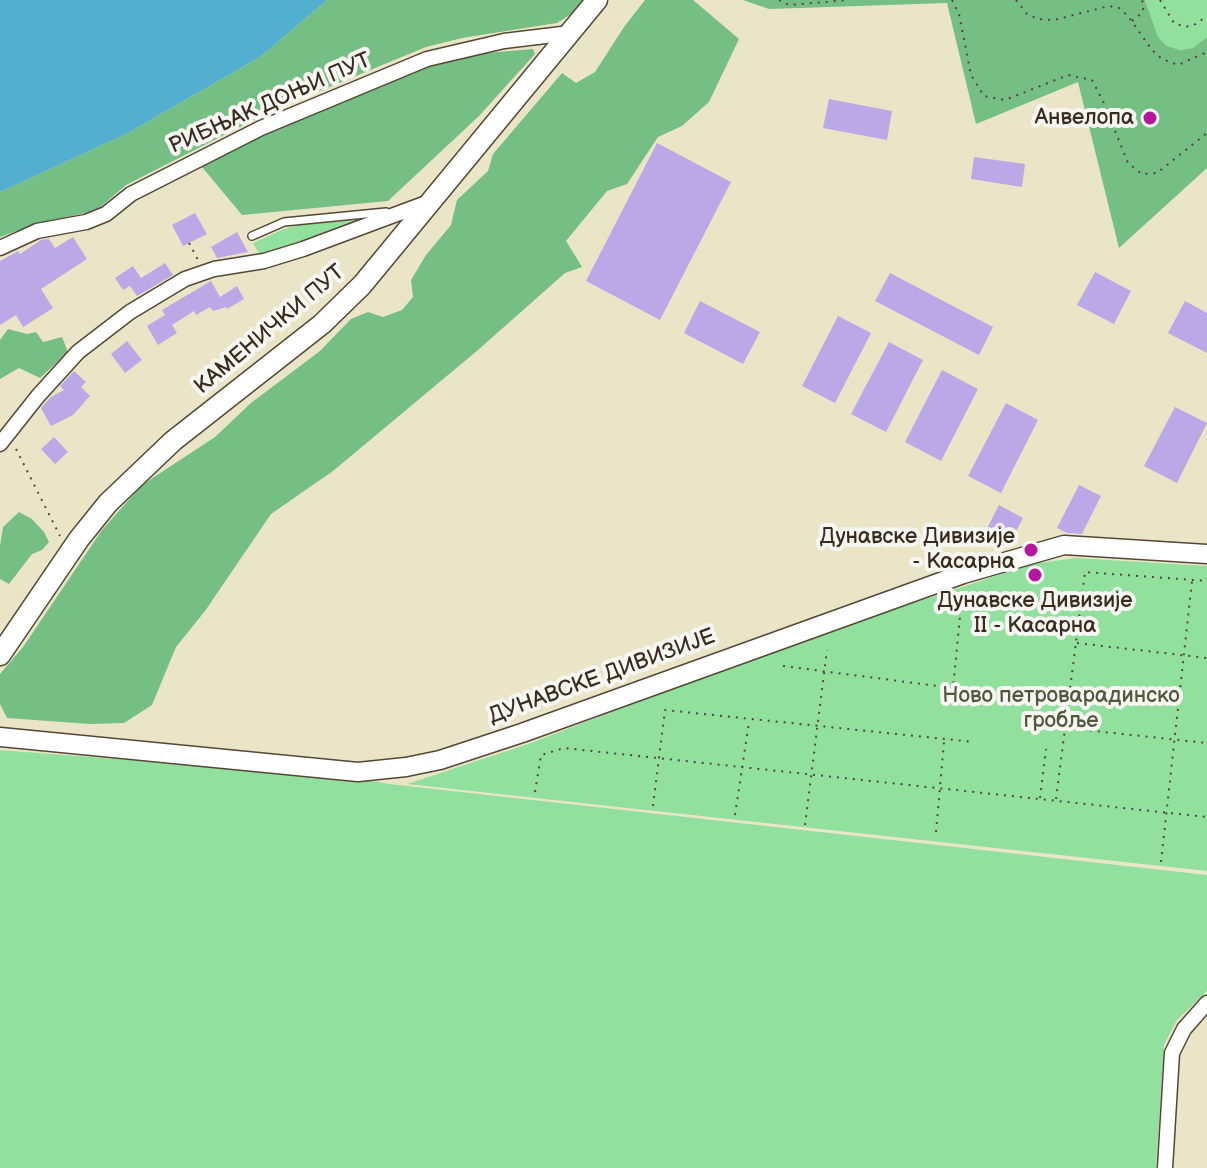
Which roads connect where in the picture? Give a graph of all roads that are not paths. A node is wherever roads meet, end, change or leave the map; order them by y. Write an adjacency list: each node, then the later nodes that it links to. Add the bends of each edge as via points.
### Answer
1 (597, 0): 2 (main road, КАМЕНИЧКИ ПУТ)
2 (570, 33): 3 (main road, КАМЕНИЧКИ ПУТ); 6 (street, РИБЊАК ДОЊИ ПУТ, via 427,59 261,128 131,194 106,214 37,231)
3 (433, 201): 4 (street); 9 (main road, КАМЕНИЧКИ ПУТ, via 322,324 173,441 108,503)
4 (401, 211): 5 (lane, via 284,222); 7 (street, via 303,249 185,279 78,352)
5 (252, 236)
6 (0, 248)
7 (4, 439)
8 (1207, 554): 10 (street, ДУНАВСКЕ ДИВИЗИЈЕ, via 1064,545 963,574 522,733 406,767 358,772)
9 (0, 655)
10 (0, 737)
11 (1207, 1003): 12 (street, via 1172,1053)
12 (1165, 1168)

